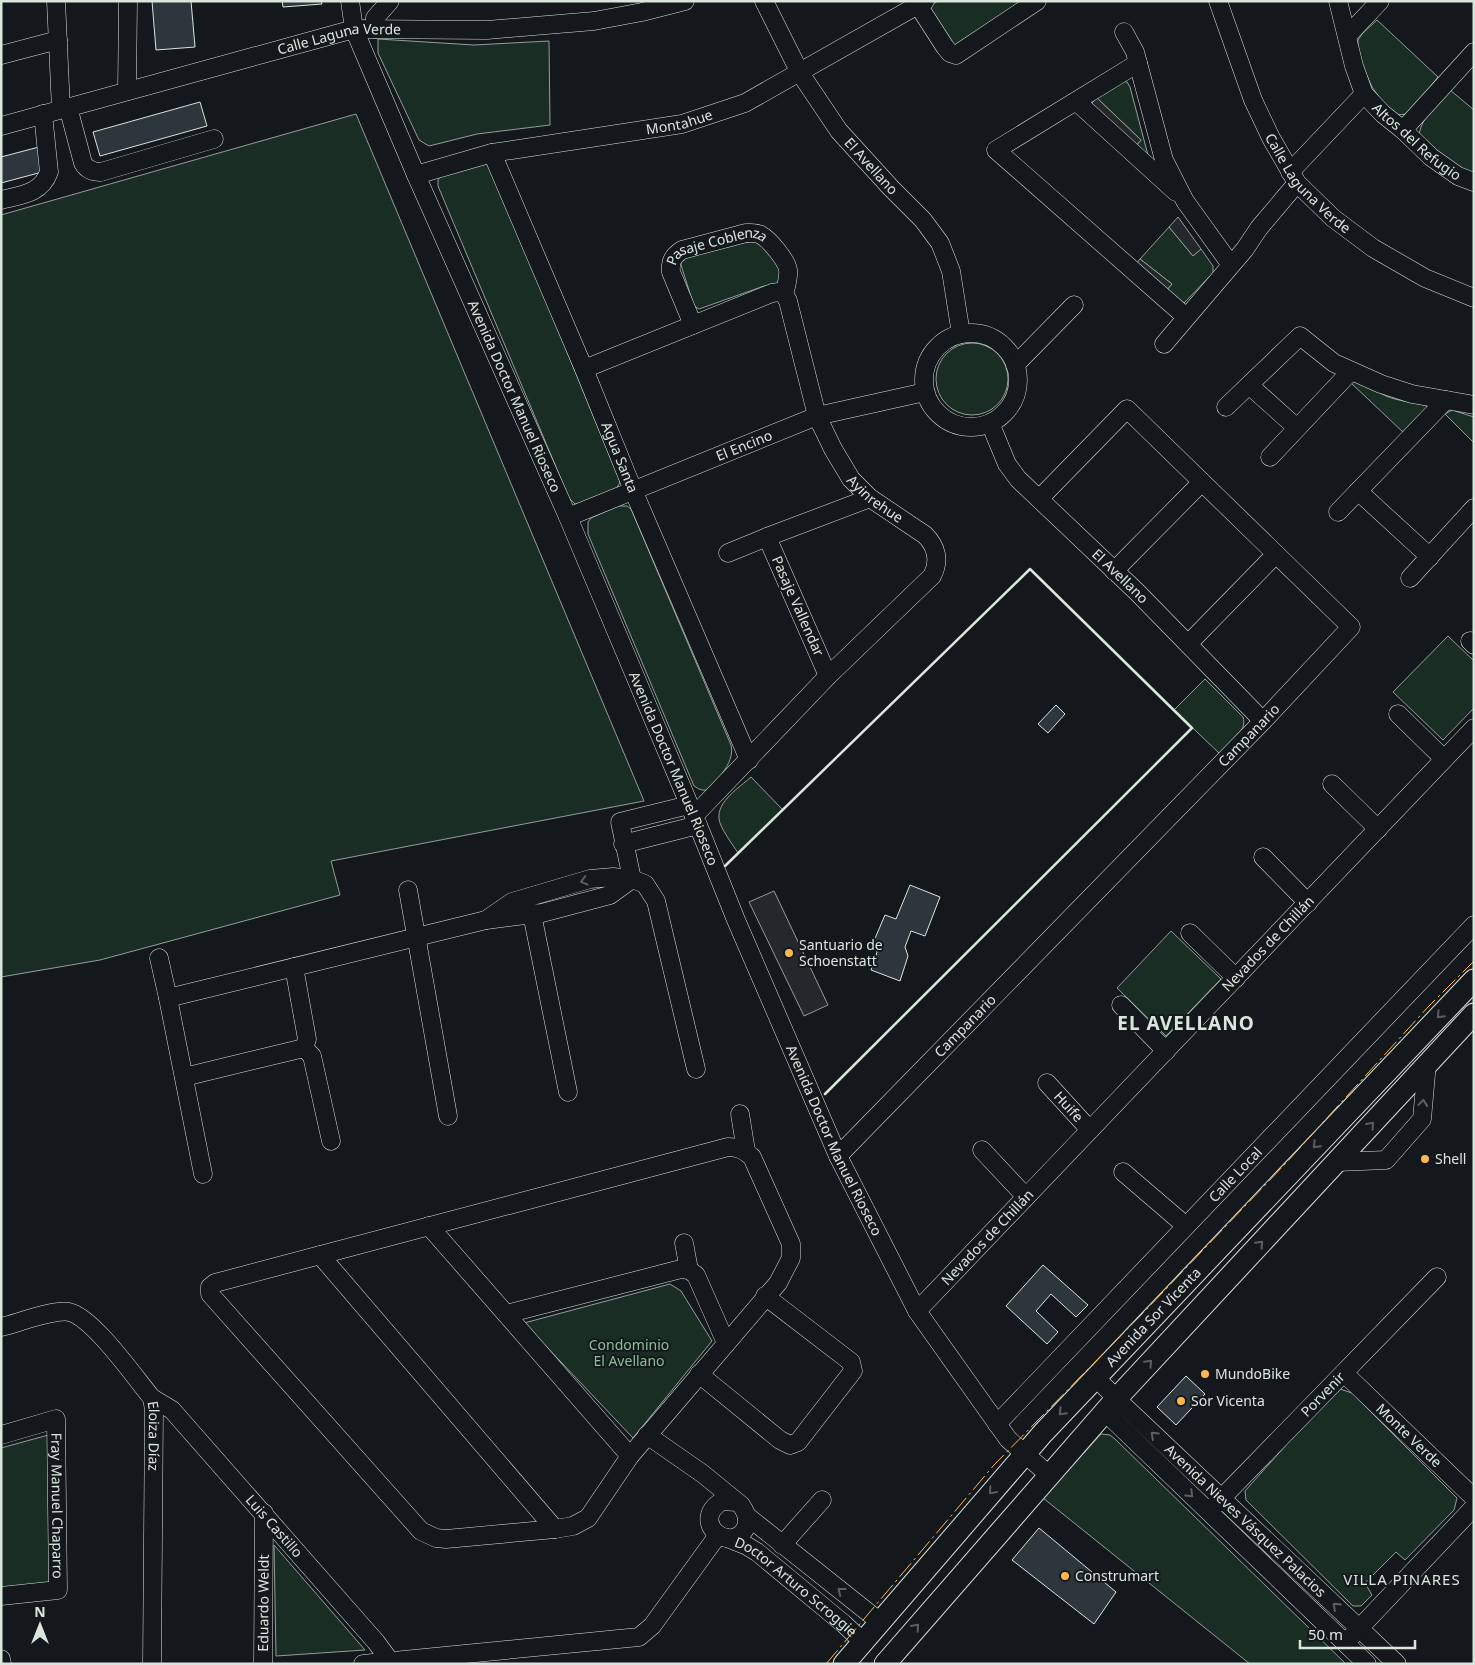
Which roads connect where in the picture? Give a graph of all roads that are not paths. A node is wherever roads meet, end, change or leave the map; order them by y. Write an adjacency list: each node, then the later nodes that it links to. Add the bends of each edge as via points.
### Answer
1 (56, 1): 16 (street)
2 (128, 1): 21 (street)
3 (350, 1): 12 (street, Avenida Doctor Manuel Rioseco)
4 (390, 1): 13 (street, via 375,18)
5 (685, 1): 13 (street, Calle Laguna Verde, via 594,21 487,30)
6 (764, 1): 20 (street, El Avellano)
7 (1038, 1): 11 (street, Montahue, via 956,55 945,47)
8 (1218, 1): 31 (street, Calle Laguna Verde, via 1253,100)
9 (1338, 1): 15 (street, Altos del Refugio)
10 (1380, 1): 15 (street)
11 (921, 3): 20 (street, Montahue)
12 (354, 28): 13 (street, Calle Laguna Verde); 21 (street, Calle Laguna Verde); 30 (street, Avenida Doctor Manuel Rioseco)
13 (376, 29)
14 (1124, 32): 19 (street)
15 (1347, 36): 22 (street, Altos del Refugio)
16 (58, 40): 18 (street); 24 (street)
17 (1474, 52): 27 (street)
18 (1, 55)
19 (1138, 63): 23 (street); 34 (street, via 1164,160)
20 (800, 73): 29 (street, Montahue, via 745,103 682,124); 41 (street, El Avellano, via 839,131 923,220 940,243 951,271)
21 (127, 91): 24 (street, Calle Laguna Verde)
22 (1364, 94): 27 (street, Altos del Refugio); 31 (street, Altos del Refugio)
23 (1076, 102): 34 (street); 39 (street, via 996,150)
24 (65, 108): 25 (street, Calle Laguna Verde); 28 (street, via 83,162 96,172)
25 (43, 114): 26 (street, Calle Laguna Verde); 33 (street, via 47,178 34,191)
26 (1, 126)
27 (1403, 130): 32 (street, Altos del Refugio, via 1431,157 1458,176)
28 (214, 139)
29 (492, 153): 30 (street, Montahue); 44 (street, Agua Santa)
30 (416, 175): 62 (street, Avenida Doctor Manuel Rioseco)
31 (1294, 178): 35 (street, Altos del Refugio, via 1279,207); 37 (street, Calle Laguna Verde, via 1333,218 1373,248 1425,278)
32 (1474, 182)
33 (1, 200)
34 (1185, 201): 35 (street)
35 (1231, 265): 39 (street, Altos del Refugio)
36 (784, 294): 40 (street, via 772,294); 40 (street, Pasaje Coblenza, via 788,268 761,234 746,233 682,250 670,264 671,272); 51 (street, Ayinrehue)
37 (1474, 298)
38 (1074, 306): 43 (street)
39 (1186, 317): 42 (street, Altos del Refugio)
40 (693, 325): 44 (street)
41 (960, 334): 43 (street, via 992,338 1005,348); 47 (street, via 935,349 927,362)
42 (1164, 344)
43 (1015, 365): 52 (street, via 1018,377 1016,393 1009,408)
44 (584, 369): 56 (street, Agua Santa)
45 (1351, 371): 46 (street, via 1334,363 1300,336); 48 (street, via 1412,394); 53 (street)
46 (1249, 385): 50 (street); 53 (street)
47 (925, 392): 51 (street, El Encino); 52 (street, via 940,416 953,424 968,428)
48 (1446, 400): 49 (street); 57 (street)
49 (1474, 405)
50 (1226, 407)
51 (817, 416): 56 (street, El Encino); 58 (street, Ayinrehue, via 851,479)
52 (990, 423): 59 (street, El Avellano, via 1006,464)
53 (1297, 428): 54 (street)
54 (1270, 457)
55 (1202, 482): 59 (street, Campanario, via 1127,409); 65 (street, Campanario); 67 (street)
56 (633, 490): 62 (street, El Encino); 75 (street, Agua Santa)
57 (1358, 491): 61 (street); 66 (street)
58 (870, 498): 63 (street); 70 (street, Ayinrehue, via 931,541 936,555 935,569 932,576)
59 (1039, 499): 67 (street, El Avellano)
60 (1474, 508): 66 (street)
61 (1338, 512)
62 (568, 517): 77 (street, Avenida Doctor Manuel Rioseco)
63 (767, 536): 64 (street); 70 (street, Pasaje Vallendar)
64 (728, 553)
65 (1276, 554): 69 (street); 72 (street, Campanario, via 1351,627)
66 (1430, 557): 68 (street)
67 (1114, 571): 69 (street, El Avellano)
68 (1410, 578)
69 (1188, 644): 72 (street, El Avellano)
70 (828, 676): 75 (street, Ayinrehue)
71 (1398, 714): 74 (street)
72 (1263, 721): 108 (street, Campanario)
73 (1474, 728): 74 (street, Nevados de Chillán)
74 (1444, 759): 78 (street, Nevados de Chillán)
75 (749, 760): 77 (street, Ayinrehue)
76 (1332, 784): 78 (street)
77 (693, 815): 80 (street, via 620,822); 108 (street, Avenida Doctor Manuel Rioseco)
78 (1378, 829): 82 (street, Nevados de Chillán)
79 (1263, 857): 82 (street)
80 (632, 879): 83 (street, via 610,895); 84 (street, one-way to 84, via 590,879 512,902); 98 (street, via 645,884 656,901)
81 (408, 890): 87 (street)
82 (1308, 903): 90 (street, Nevados de Chillán)
83 (532, 914): 84 (street); 101 (street)
84 (486, 920): 87 (street)
85 (1474, 925): 114 (street, Calle Local)
86 (1190, 934): 90 (street)
87 (416, 937): 89 (street); 103 (street)
88 (159, 958): 92 (street)
89 (294, 967): 92 (street); 95 (street, via 307,1039)
90 (1236, 978): 96 (street, Nevados de Chillán)
91 (1474, 980): 126 (main road, Avenida Sor Vicenta, one-way to 126)
92 (168, 998): 99 (street)
93 (1121, 1005): 96 (street)
94 (1474, 1014): 97 (main road, Avenida Sor Vicenta)
95 (304, 1048): 99 (street); 105 (street, via 312,1056)
96 (1166, 1051): 104 (street, Nevados de Chillán)
97 (1427, 1063): 109 (main road, Avenida Sor Vicenta, one-way to 97); 109 (street, one-way to 97, via 1386,1160 1422,1119)
98 (696, 1069)
99 (184, 1077): 111 (street)
100 (1047, 1083): 104 (street, Huife)
101 (568, 1092)
102 (740, 1114): 107 (street)
103 (448, 1116)
104 (1090, 1130): 112 (street, Nevados de Chillán)
105 (331, 1142)
106 (982, 1150): 112 (street)
107 (746, 1151): 113 (street, via 728,1147); 119 (street, via 752,1157 791,1244 791,1258 786,1271)
108 (838, 1156): 120 (street, Avenida Doctor Manuel Rioseco)
109 (1337, 1162): 128 (main road, Avenida Sor Vicenta, one-way to 109)
110 (1123, 1172): 114 (street)
111 (203, 1174)
112 (1026, 1197): 120 (street, Nevados de Chillán)
113 (429, 1226): 116 (street); 121 (street)
114 (1186, 1226): 129 (street, Calle Local)
115 (684, 1243): 117 (street)
116 (320, 1255): 144 (street); 144 (street, via 215,1283 210,1287 210,1294 421,1531 446,1539)
117 (689, 1270): 121 (street, via 681,1269); 123 (street, via 696,1275)
118 (1437, 1277): 124 (street, Porvenir)
119 (765, 1296): 123 (street); 125 (street, via 851,1362 853,1371 798,1442 790,1445 780,1440)
120 (917, 1311): 129 (street, Avenida Doctor Manuel Rioseco)
121 (506, 1314): 133 (street)
122 (1, 1327): 127 (street, Eloiza Díaz, via 70,1312 92,1325)
123 (726, 1343): 125 (street)
124 (1344, 1373): 136 (street, Monte Verde); 137 (street, Porvenir)
125 (699, 1374): 130 (street)
126 (1095, 1377): 128 (main road, via 1097,1398); 132 (main road, Avenida Sor Vicenta, one-way to 132)
127 (152, 1398): 143 (street, Luis Castillo, via 172,1410); 155 (street, Eloiza Díaz)
128 (1110, 1405): 135 (main road, Avenida Sor Vicenta); 137 (street, Avenida Nieves Vásquez Palacios, one-way to 128); 142 (street, Avenida Nieves Vásquez Palacios, one-way to 142)
129 (997, 1424): 132 (street, Avenida Doctor Manuel Rioseco)
130 (648, 1434): 133 (street); 134 (street)
131 (1, 1435): 147 (street, Fray Manuel Chaparro, via 56,1420 58,1590)
132 (1024, 1454): 135 (street, Avenida Doctor Manuel Rioseco); 148 (main road, Avenida Sor Vicenta, one-way to 148)
133 (630, 1456): 144 (street, via 588,1518)
134 (703, 1474): 140 (street, Doctor Arturo Scroggie); 141 (street, Doctor Arturo Scroggie)
135 (1050, 1475): 159 (main road, Avenida Sor Vicenta, one-way to 135)
136 (1474, 1498)
137 (1222, 1499): 142 (street, Porvenir); 149 (street, Avenida Nieves Vásquez Palacios, one-way to 137)
138 (822, 1500): 146 (street)
139 (1474, 1508): 149 (street)
140 (742, 1509): 141 (street, via 722,1501); 145 (street, Doctor Arturo Scroggie, via 745,1529 740,1534); 146 (street, Doctor Arturo Scroggie)
141 (712, 1510): 145 (street, Doctor Arturo Scroggie, via 710,1524)
142 (1209, 1512): 151 (street, Avenida Nieves Vásquez Palacios)
143 (264, 1513): 153 (street, Luis Castillo); 156 (street, Eduardo Weldt)
144 (555, 1530)
145 (723, 1537): 150 (street, Doctor Arturo Scroggie, via 757,1552); 153 (street, Doctor Arturo Scroggie, via 652,1626 639,1637)
146 (782, 1545): 148 (street, Doctor Arturo Scroggie, one-way to 146)
147 (1, 1596)
148 (879, 1621): 150 (main road, Avenida Sor Vicenta); 159 (main road, via 884,1640)
149 (1359, 1628): 151 (street); 161 (street, Avenida Nieves Vásquez Palacios)
150 (862, 1641): 158 (main road, Avenida Sor Vicenta)
151 (1345, 1643): 160 (street, Avenida Nieves Vásquez Palacios)
152 (1, 1659): 154 (street)
153 (390, 1661): 157 (street, Doctor Arturo Scroggie)
154 (2, 1664)
155 (152, 1664)
156 (263, 1664)
157 (363, 1664)
158 (844, 1664)
159 (883, 1664)
160 (1367, 1664)
161 (1397, 1664)

